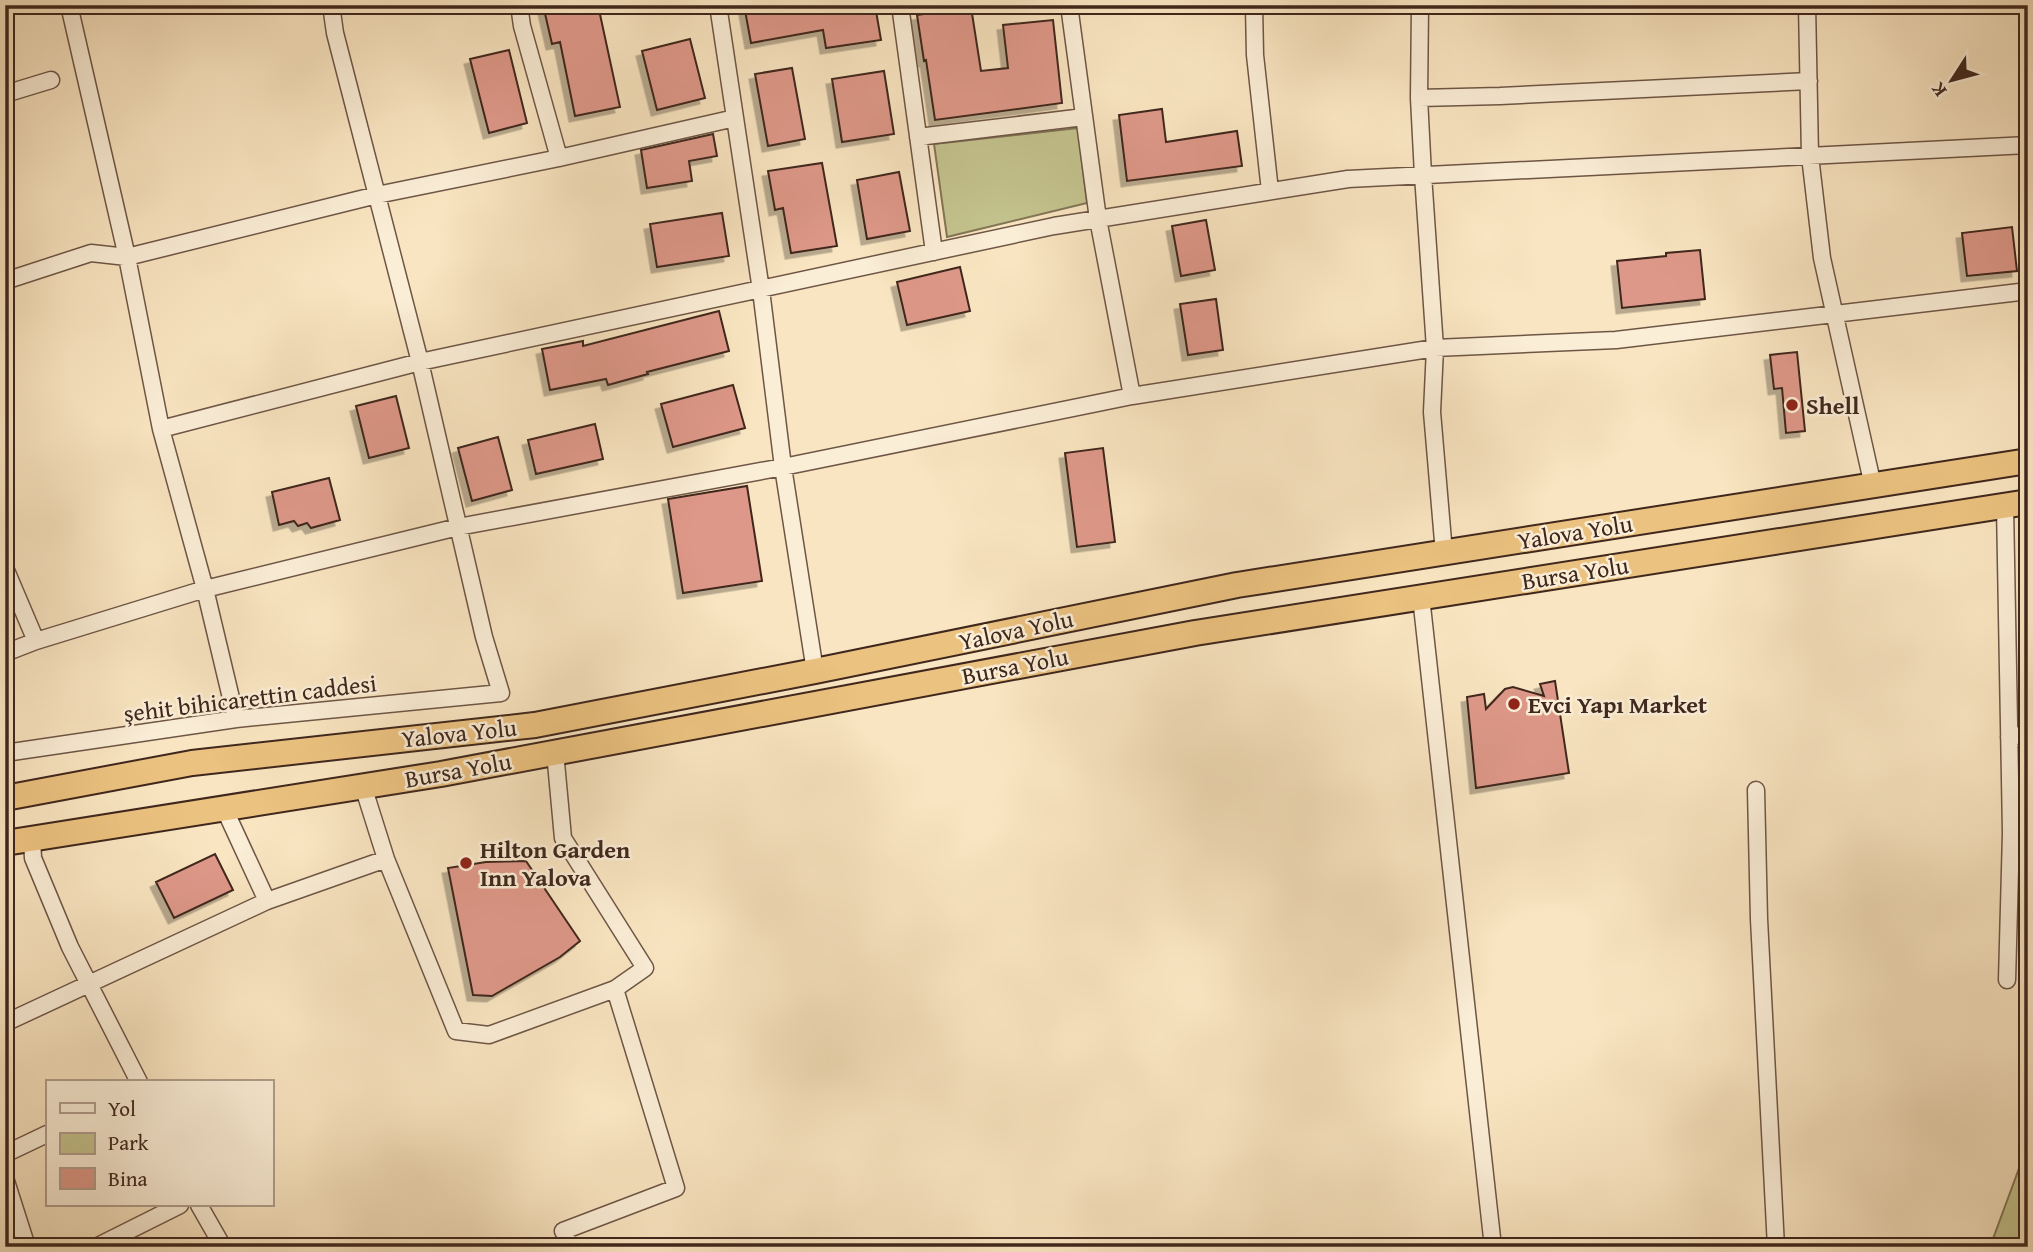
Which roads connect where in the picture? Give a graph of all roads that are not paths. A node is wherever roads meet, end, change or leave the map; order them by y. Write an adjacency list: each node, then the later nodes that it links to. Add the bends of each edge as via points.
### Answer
1 (69, 5): 25 (street)
2 (331, 5): 22 (street)
3 (519, 5): 19 (street)
4 (718, 5): 15 (street)
5 (900, 5): 16 (street)
6 (1069, 5): 14 (street)
7 (1254, 5): 21 (street)
8 (1420, 5): 13 (street)
9 (1807, 5): 11 (street)
10 (51, 80): 12 (street)
11 (1809, 81): 13 (street); 18 (street)
12 (5, 94)
13 (1419, 97): 20 (street)
14 (1084, 117): 16 (street); 23 (street)
15 (735, 118): 19 (street); 27 (street)
16 (918, 137): 24 (street)
17 (2028, 145): 18 (street)
18 (1810, 156): 20 (street); 29 (street, via 1822,258)
19 (559, 158): 22 (street)
20 (1423, 175): 21 (street, via 1348,179); 30 (street)
21 (1270, 191): 23 (street)
22 (377, 195): 25 (street); 31 (street)
23 (1098, 219): 24 (street); 32 (street)
24 (934, 252): 27 (street)
25 (127, 257): 26 (street, via 91,253); 33 (street)
26 (5, 281)
27 (761, 290): 31 (street); 35 (street)
28 (2028, 291): 29 (street)
29 (1834, 313): 30 (street, via 1616,340); 36 (street)
30 (1435, 348): 32 (street); 39 (street, via 1432,412)
31 (420, 362): 33 (street); 38 (street)
32 (1132, 396): 35 (street)
33 (161, 429): 41 (street)
34 (2028, 461): 36 (highway, Yalova Yolu)
35 (783, 467): 38 (street); 45 (street)
36 (1872, 486): 39 (highway, Yalova Yolu)
37 (2016, 504): 42 (highway, Bursa Yolu); 48 (street)
38 (458, 527): 41 (street); 46 (street, şehit bihicarettin caddesi, via 501,693)
39 (1444, 552): 45 (highway, Yalova Yolu, via 1237,585)
40 (5, 568): 43 (street)
41 (205, 589): 43 (street); 46 (street)
42 (1421, 597): 49 (highway, Bursa Yolu, via 1195,633); 75 (street)
43 (36, 641): 44 (street)
44 (5, 653)
45 (815, 671): 53 (highway, Yalova Yolu, via 535,725 192,763)
46 (236, 719): 50 (street, şehit bihicarettin caddesi)
47 (2028, 734): 48 (street)
48 (2009, 737): 59 (street)
49 (555, 752): 51 (highway, Bursa Yolu); 63 (street, via 563,838 645,968)
50 (5, 753)
51 (362, 786): 54 (highway, Bursa Yolu); 58 (street)
52 (1756, 790): 76 (street)
53 (5, 798)
54 (224, 808): 55 (highway, Bursa Yolu); 60 (street)
55 (32, 839): 56 (highway, Bursa Yolu); 62 (street, via 33,859)
56 (5, 843)
57 (2028, 858): 59 (street)
58 (386, 859): 60 (street); 63 (street, via 456,1031 489,1035)
59 (2010, 860): 61 (street)
60 (267, 901): 62 (street)
61 (2007, 980)
62 (89, 984): 64 (street); 65 (street)
63 (615, 989): 74 (street, via 676,1188 563,1231)
64 (5, 1023)
65 (138, 1080)
66 (46, 1134): 67 (street)
67 (5, 1154)
68 (5, 1178): 71 (street)
69 (178, 1206): 72 (street)
70 (200, 1206): 73 (street)
71 (27, 1247)
72 (96, 1247)
73 (223, 1247)
74 (571, 1247)
75 (1493, 1247)
76 (1776, 1247)

